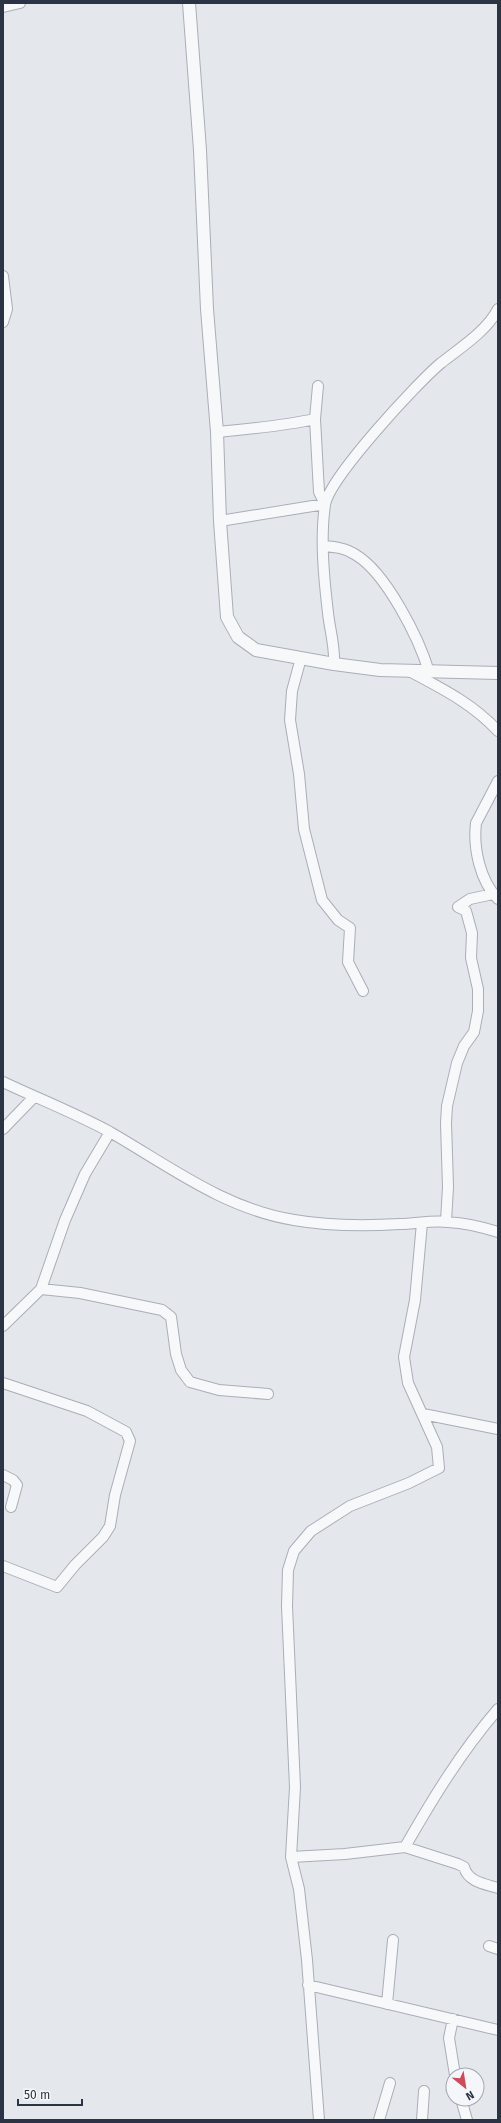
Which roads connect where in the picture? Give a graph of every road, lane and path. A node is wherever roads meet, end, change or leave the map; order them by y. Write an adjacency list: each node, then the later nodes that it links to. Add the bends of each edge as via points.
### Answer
1 (20, 3): 3 (street)
2 (189, 3): 9 (street)
3 (3, 7)
4 (3, 276): 6 (street, via 7,309)
5 (498, 309): 10 (street, via 470,341 419,382 336,481)
6 (3, 322)
7 (318, 386): 8 (street)
8 (315, 419): 9 (street, via 286,425 266,425); 10 (street, via 319,492)
9 (217, 432): 11 (street)
10 (325, 504): 11 (street); 12 (street)
11 (220, 520): 13 (street, via 227,617 238,637 256,650)
12 (324, 546): 14 (street); 16 (street, via 351,552 371,568 387,587 417,638)
13 (301, 658): 14 (street); 21 (street, via 292,691 290,720 299,774 304,829 322,900 338,920 350,928 348,962)
14 (334, 664): 15 (street)
15 (411, 672): 16 (street); 18 (street, via 470,705 485,716)
16 (429, 672): 17 (street)
17 (498, 673)
18 (498, 731)
19 (498, 781): 20 (street, via 476,823 475,831 485,882)
20 (495, 896): 26 (street, via 470,899 458,907 466,911 472,933 470,958 478,989 478,1011 474,1032 464,1046 457,1063 447,1106)
21 (363, 991)
22 (3, 1082): 23 (street)
23 (34, 1096): 24 (street); 25 (street)
24 (3, 1129)
25 (110, 1132): 27 (street, via 193,1183 224,1198 266,1213 293,1220 323,1223); 29 (street, via 85,1174 65,1220)
26 (446, 1222): 27 (street); 28 (street)
27 (422, 1223): 33 (street, via 415,1300 404,1357 408,1383)
28 (498, 1232)
29 (42, 1289): 30 (street); 32 (street, via 80,1293 162,1310 171,1317 176,1354 190,1382 219,1390)
30 (3, 1326)
31 (3, 1382): 37 (street, via 100,1417 126,1432 130,1441 115,1495 110,1526 58,1587)
32 (268, 1394)
33 (423, 1414): 34 (street); 40 (street, via 437,1447 439,1468 334,1515 302,1540 290,1562 287,1606 295,1787)
34 (498, 1428)
35 (3, 1475): 36 (street, via 17,1485)
36 (11, 1508)
37 (3, 1566)
38 (498, 1709): 39 (street, via 463,1752)
39 (405, 1847): 40 (street); 41 (street, via 458,1864 464,1867 466,1874 471,1878)
40 (291, 1857): 43 (street, via 299,1889)
41 (498, 1888)
42 (393, 1940): 44 (street)
43 (308, 1985): 44 (street); 51 (street)
44 (387, 2004): 45 (street)
45 (453, 2019): 46 (street); 47 (street, via 449,2038)
46 (498, 2030)
47 (454, 2067)
48 (390, 2083): 52 (street)
49 (424, 2091): 53 (street)
50 (463, 2107): 54 (street)
51 (319, 2120)
52 (379, 2120)
53 (422, 2120)
54 (467, 2120)

